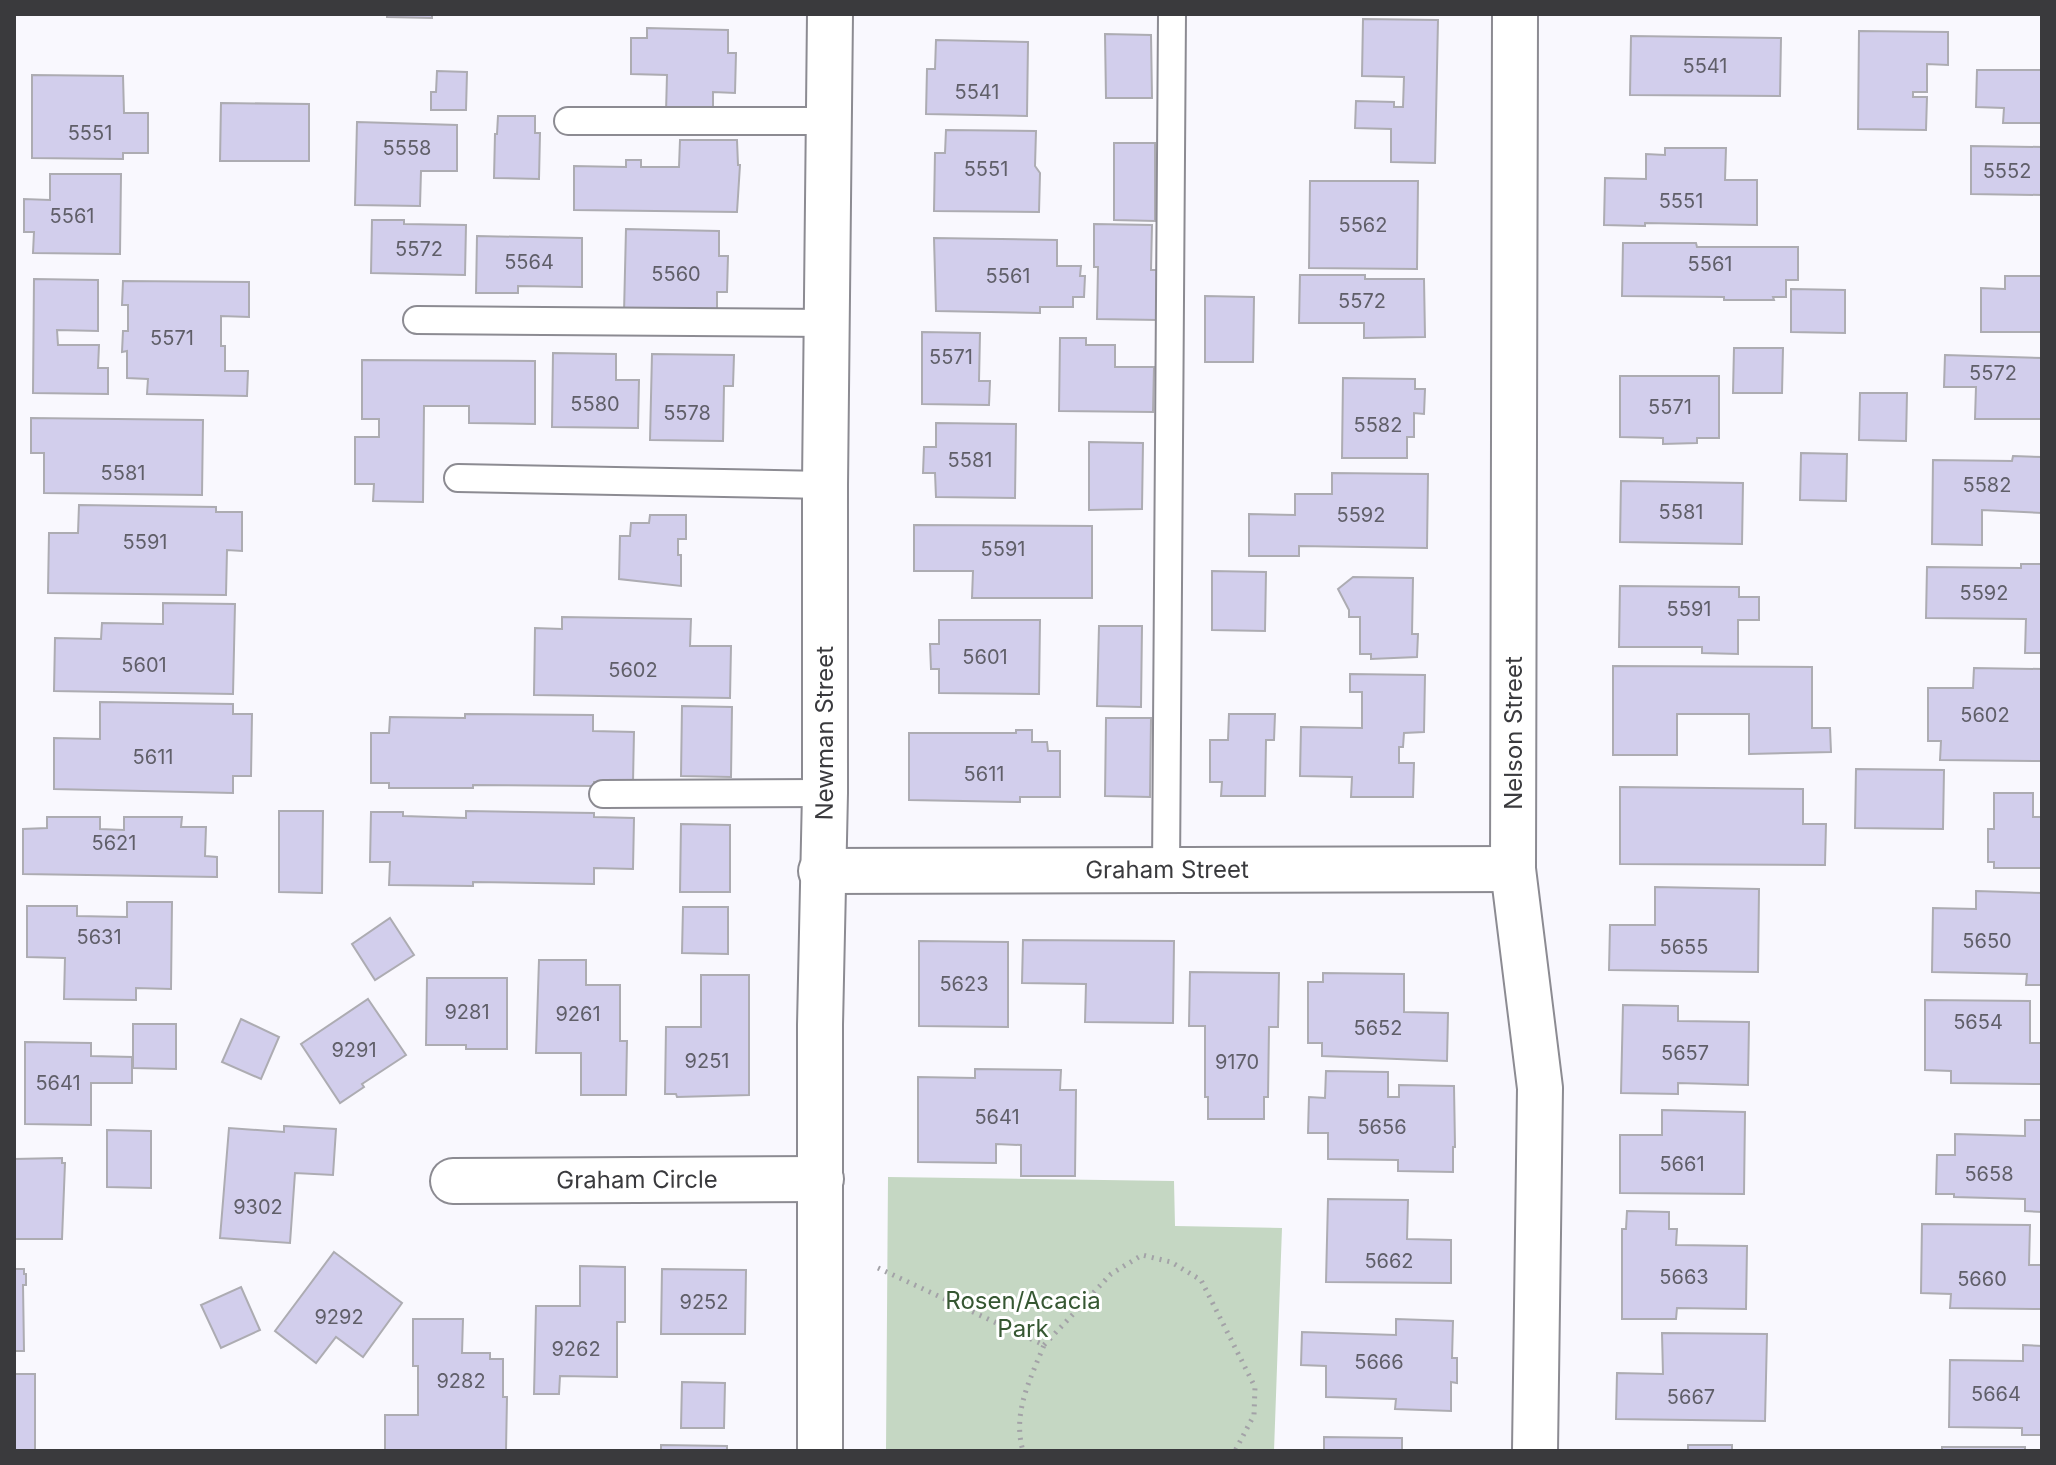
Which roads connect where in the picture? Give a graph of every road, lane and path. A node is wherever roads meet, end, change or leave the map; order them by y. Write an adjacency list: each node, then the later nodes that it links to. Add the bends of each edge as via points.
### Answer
1 (830, 14): 5 (street, Newman Street)
2 (1172, 14): 14 (lane)
3 (1515, 14): 12 (street, Nelson Street)
4 (568, 121): 5 (lane)
5 (828, 121): 7 (street, Newman Street)
6 (417, 320): 7 (lane)
7 (827, 323): 9 (street, Newman Street)
8 (458, 478): 9 (lane)
9 (825, 485): 10 (street, Newman Street)
10 (825, 793): 11 (lane); 13 (street, Newman Street)
11 (603, 794)
12 (1513, 869): 14 (street, Graham Street); 22 (street, Nelson Street, via 1540,1088)
13 (821, 871): 14 (street, Graham Street); 15 (street, Newman Street)
14 (1166, 871)
15 (821, 1179): 16 (street, Graham Circle); 19 (street, Newman Street)
16 (453, 1181)
17 (878, 1268): 18 (path)
18 (1044, 1345): 20 (path, via 1020,1405); 21 (path, via 1111,1274 1142,1255 1171,1262 1201,1280 1255,1387 1254,1415)
19 (820, 1451)
20 (1023, 1451)
21 (1235, 1451)
22 (1535, 1451)

